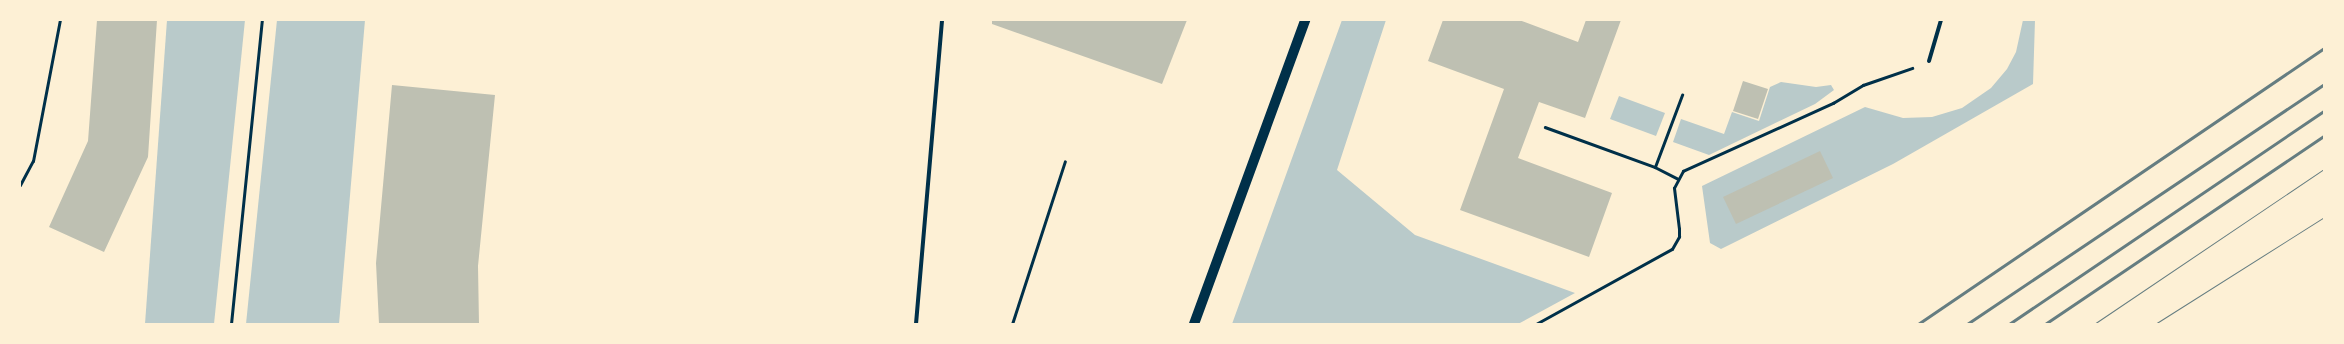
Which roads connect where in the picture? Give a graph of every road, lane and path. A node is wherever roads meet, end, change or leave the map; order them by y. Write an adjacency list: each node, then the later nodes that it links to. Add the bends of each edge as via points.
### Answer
1 (60, 20): 12 (lane, via 33,161)
2 (262, 20): 13 (path)
3 (942, 20): 14 (street)
4 (1306, 20): 16 (main road)
5 (1941, 20): 6 (street)
6 (1929, 61): 11 (path, via 1863,85 1833,104 1683,171)
7 (1682, 95): 10 (path)
8 (1545, 126): 10 (path)
9 (1065, 161): 15 (lane)
10 (1655, 166): 11 (path)
11 (1677, 178): 17 (path, via 1673,197 1679,237 1672,249)
12 (20, 185)
13 (231, 324)
14 (916, 324)
15 (1012, 324)
16 (1194, 324)
17 (1536, 324)

